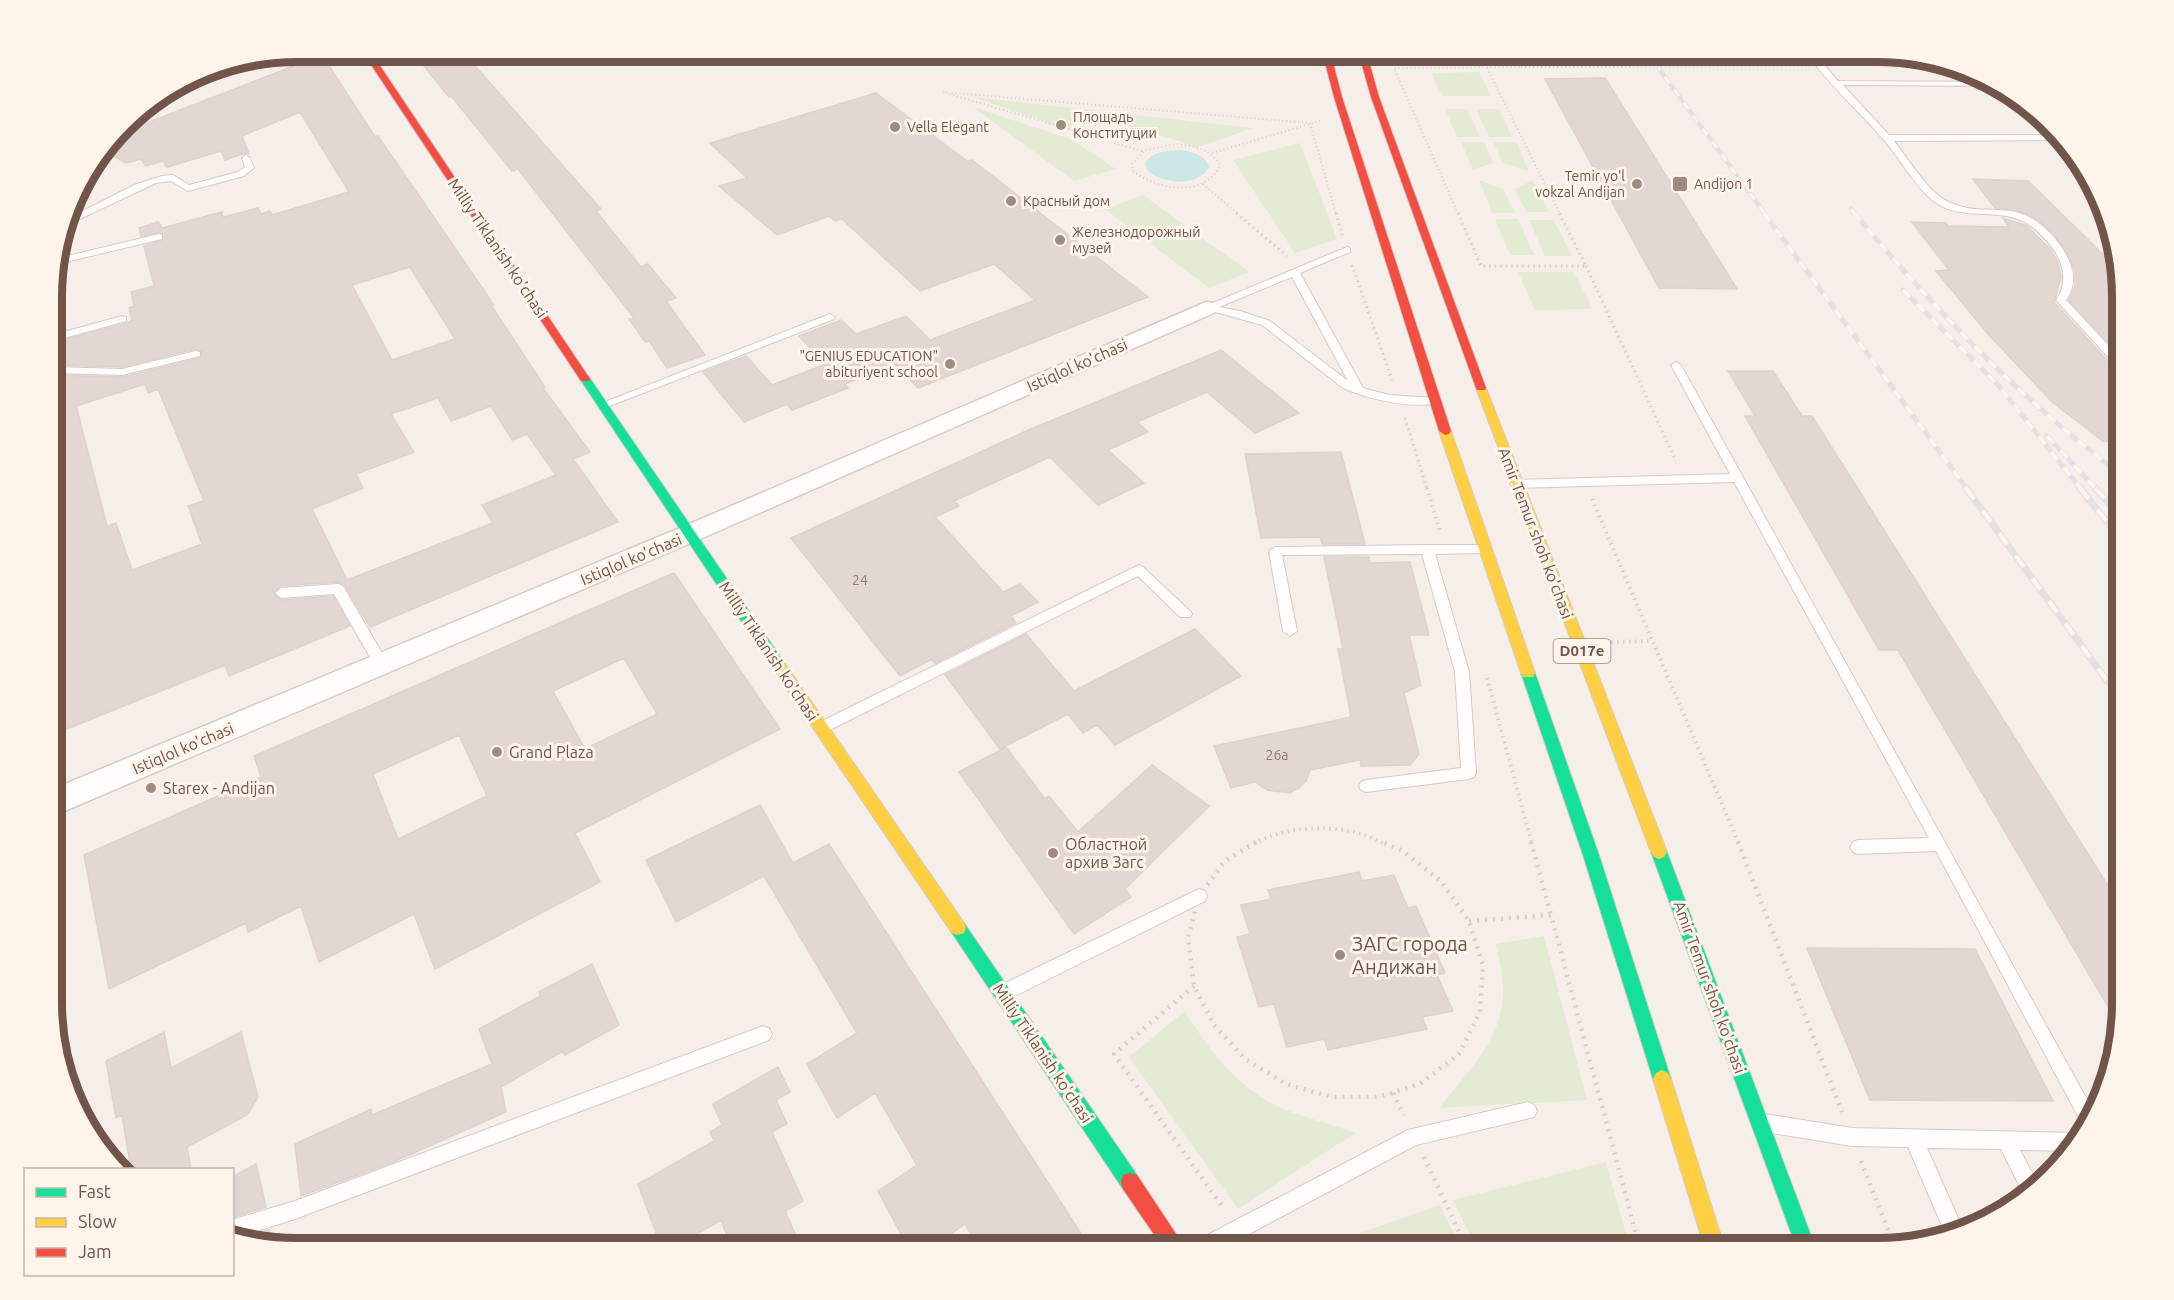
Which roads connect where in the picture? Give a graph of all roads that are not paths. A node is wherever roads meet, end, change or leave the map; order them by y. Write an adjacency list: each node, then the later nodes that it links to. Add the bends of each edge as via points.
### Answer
1 (373, 62): 27 (main road, Milliy Tiklanish ko'chasi)
2 (1329, 62): 7 (main road)
3 (1365, 62): 8 (main road, Amir Temur shoh ko'chasi / D017e)
4 (1817, 62): 5 (lane)
5 (1837, 83): 6 (lane); 9 (lane)
6 (1977, 84)
7 (1338, 97): 8 (main road); 26 (main road)
8 (1376, 97): 29 (main road, Amir Temur shoh ko'chasi / D017e)
9 (1887, 138): 10 (lane); 22 (lane, via 1942,204 2025,218 2036,224 2065,260 2070,281 2061,300)
10 (2051, 138)
11 (246, 158): 12 (lane, via 250,168 241,174 188,188 172,178 163,178 125,192)
12 (75, 218)
13 (159, 237): 15 (lane)
14 (1347, 250): 16 (lane)
15 (66, 259)
16 (1294, 272): 17 (lane); 25 (lane)
17 (1206, 308): 25 (lane, via 1266,323); 30 (street, Istiqlol ko'chasi)
18 (830, 317): 27 (lane)
19 (122, 319): 20 (lane)
20 (62, 336)
21 (196, 354): 24 (lane, via 122,372)
22 (2112, 355)
23 (1676, 365): 28 (lane)
24 (62, 370)
25 (1359, 392): 26 (lane, via 1399,400)
26 (1434, 401): 32 (main road)
27 (603, 405): 30 (main road, Milliy Tiklanish ko'chasi)
28 (1738, 478): 29 (lane); 40 (lane)
29 (1516, 484): 47 (main road, Amir Temur shoh ko'chasi / D017e)
30 (689, 534): 36 (street, Istiqlol ko'chasi); 37 (main road, Milliy Tiklanish ko'chasi)
31 (1427, 549): 32 (lane); 35 (lane, via 1275,551); 38 (lane, via 1462,672 1468,773)
32 (1485, 549): 56 (main road, via 1591,855)
33 (281, 593): 36 (lane, via 338,589)
34 (1185, 614): 37 (lane, via 1139,570)
35 (1290, 631)
36 (381, 664): 39 (street, Istiqlol ko'chasi)
37 (821, 728): 43 (main road, Milliy Tiklanish ko'chasi)
38 (1366, 786)
39 (62, 799)
40 (1940, 844): 41 (lane); 46 (lane)
41 (1858, 847)
42 (1199, 896): 43 (lane)
43 (1002, 994): 54 (main road, Milliy Tiklanish ko'chasi)
44 (763, 1035): 53 (lane)
45 (1528, 1110): 55 (lane, via 1414,1136)
46 (2085, 1113)
47 (1760, 1122): 48 (lane, via 1852,1137); 57 (main road, Amir Temur shoh ko'chasi / D017e)
48 (1913, 1138): 49 (lane); 52 (lane)
49 (2006, 1139): 50 (lane); 51 (lane)
50 (2067, 1142)
51 (2028, 1183)
52 (1952, 1226)
53 (234, 1229)
54 (1168, 1238)
55 (1222, 1238)
56 (1712, 1238)
57 (1803, 1238)

